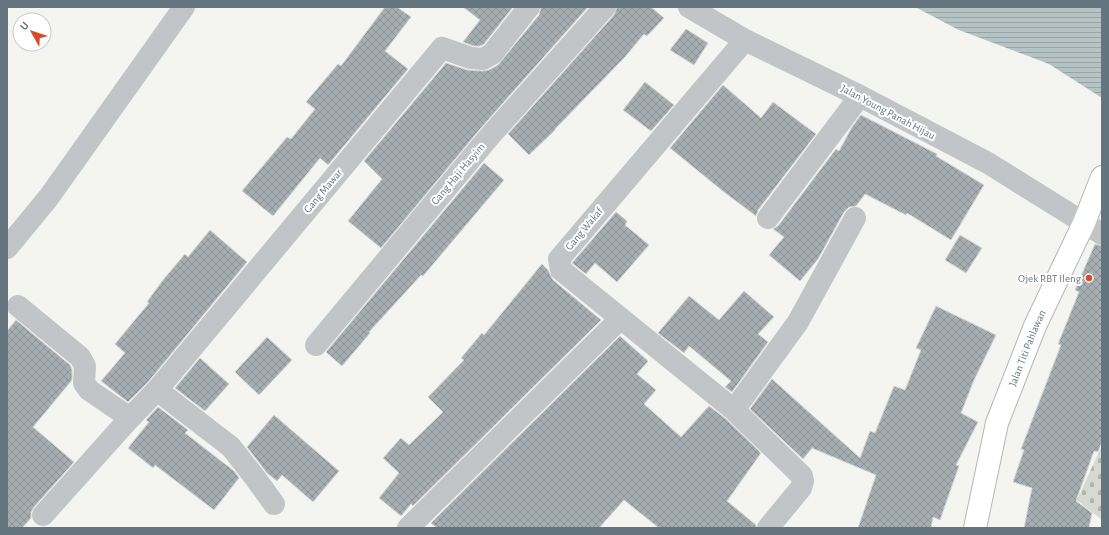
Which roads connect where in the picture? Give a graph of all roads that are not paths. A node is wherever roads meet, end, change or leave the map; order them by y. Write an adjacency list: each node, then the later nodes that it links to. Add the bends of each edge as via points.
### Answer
1 (184, 7): 12 (street, via 49,197)
2 (529, 7): 16 (street, Gang Mawar, via 492,54 483,59 471,58 442,48)
3 (605, 7): 15 (street, Gang Haji Hasyim, via 489,137)
4 (689, 7): 5 (street, Jalan Young Panah Hijau)
5 (745, 40): 6 (street, Jalan Young Panah Hijau); 14 (street, Gang Wakaf, via 559,259 561,270)
6 (860, 96): 8 (street); 10 (street, Jalan Young Panah Hijau, via 988,163)
7 (1102, 177): 10 (main road, Jalan Titi Pahlawan)
8 (768, 218)
9 (855, 218): 17 (street, via 798,322)
10 (1084, 222): 11 (street, Jalan Young Panah Hijau); 23 (main road, Jalan Titi Pahlawan, via 1035,326 997,423)
11 (1102, 234)
12 (7, 248)
13 (18, 306): 18 (street, via 80,357 85,366 84,383 89,390)
14 (620, 319): 17 (street, Gang Wakaf); 21 (street)
15 (316, 344)
16 (158, 390): 18 (street, Gang Mawar); 19 (street, via 231,447)
17 (734, 410): 22 (street, Gang Wakaf, via 802,476 801,488)
18 (130, 418): 20 (street, Gang Mawar)
19 (274, 504)
20 (43, 515)
21 (408, 528)
22 (768, 528)
23 (975, 528)

